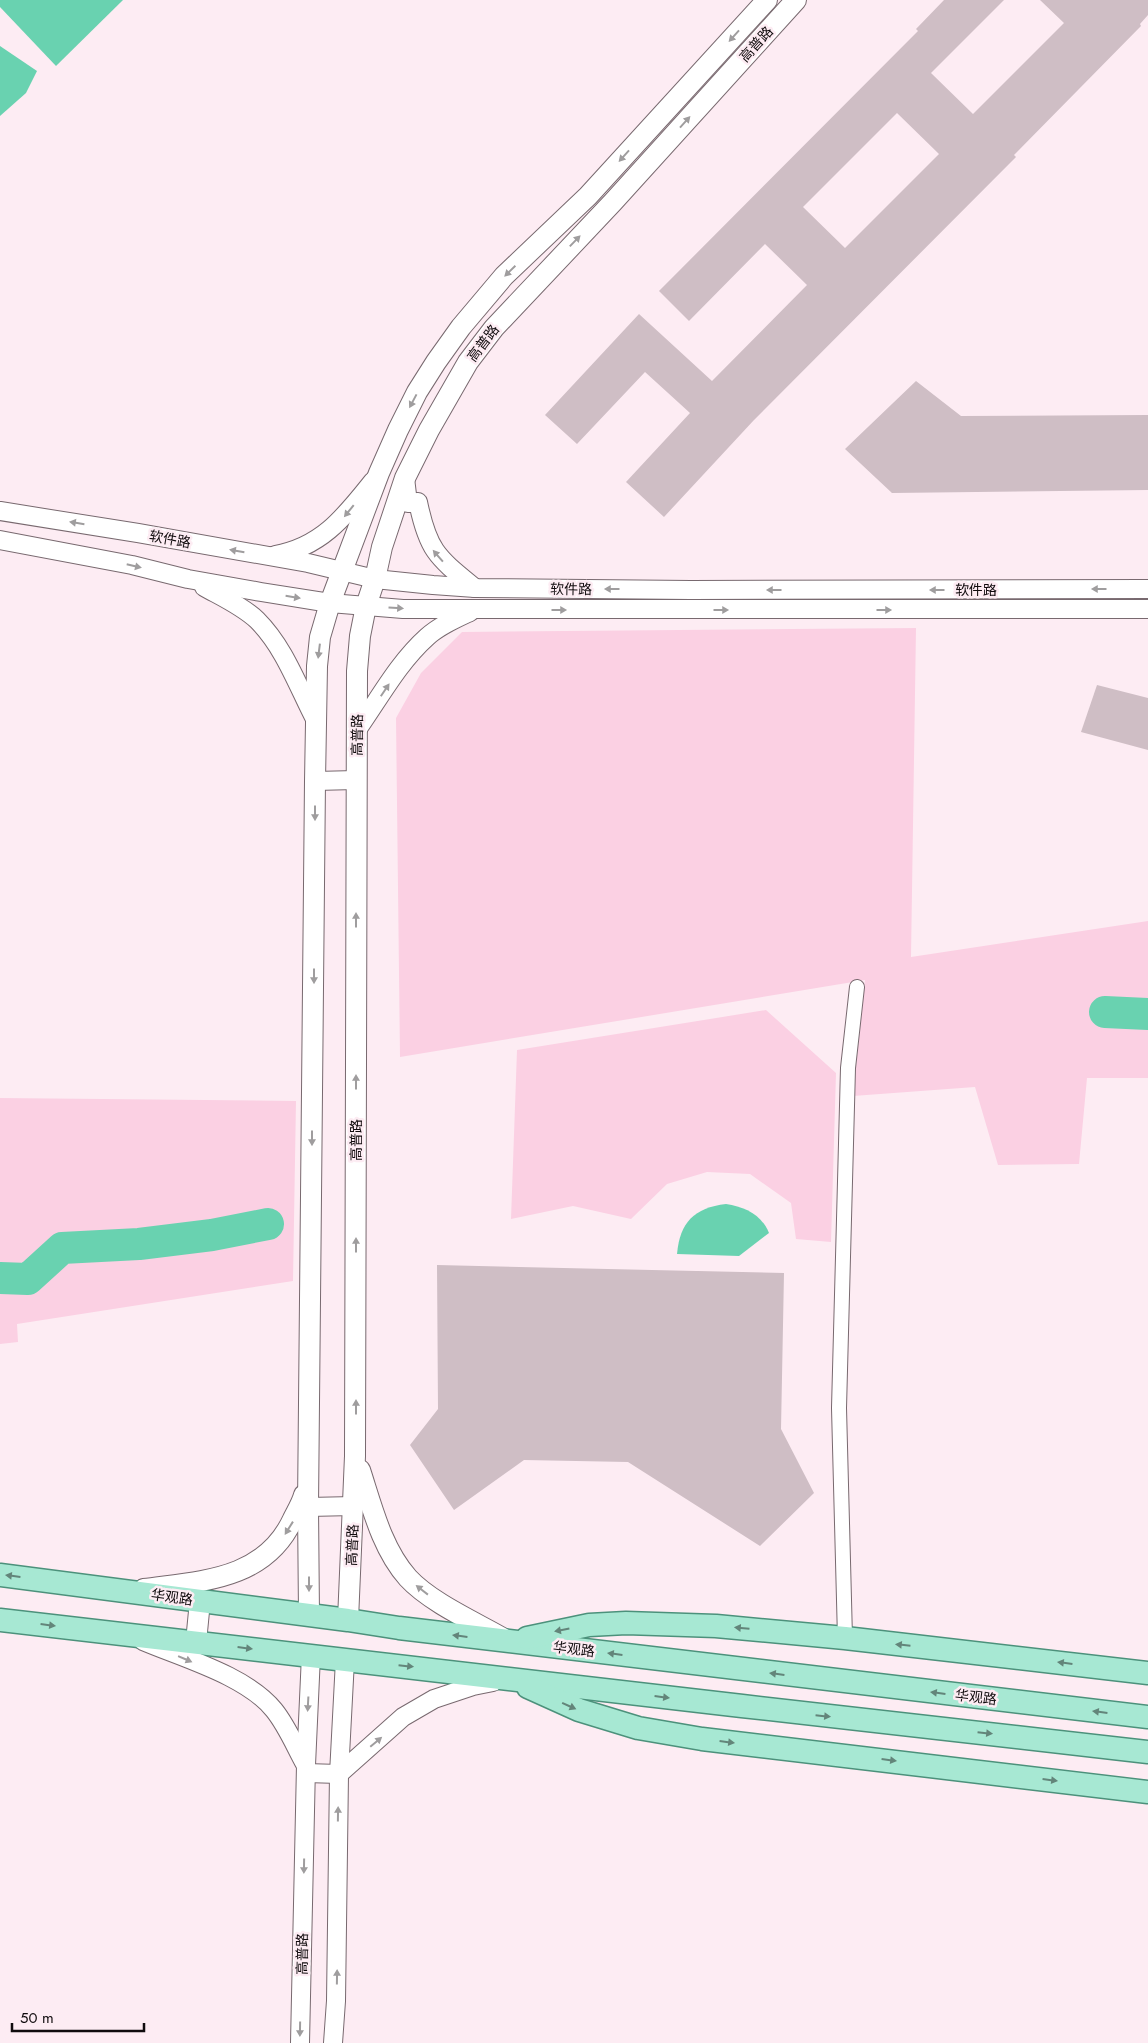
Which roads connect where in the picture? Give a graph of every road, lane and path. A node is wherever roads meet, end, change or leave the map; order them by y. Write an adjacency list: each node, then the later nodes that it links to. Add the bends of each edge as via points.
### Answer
1 (767, 0): 3 (main road, 高普路, one-way to 3, via 588,196 504,276 466,320 417,392)
2 (796, 0): 4 (main road, 高普路, one-way to 2, via 468,362 494,328)
3 (380, 473): 7 (street, one-way to 7, via 342,520 327,532 289,553); 8 (main road, 高普路)
4 (405, 478): 10 (main road, 高普路); 11 (street, one-way to 4, via 433,550 425,533 418,502 408,503)
5 (0, 510): 7 (street, 软件路, one-way to 5)
6 (0, 540): 9 (street, 软件路, one-way to 9)
7 (269, 556): 8 (street, 软件路)
8 (344, 571): 10 (street, 软件路); 13 (main road, 高普路)
9 (188, 579): 13 (street, 软件路, one-way to 13); 17 (street, via 239,606 269,633)
10 (375, 579): 11 (street, 软件路); 14 (main road, 高普路)
11 (475, 588): 12 (street, 软件路, one-way to 11)
12 (1148, 589)
13 (330, 604): 14 (street, 软件路); 17 (main road, 高普路, one-way to 17, via 320,637)
14 (366, 606): 16 (street, 软件路, one-way to 16); 18 (main road, 高普路, via 357,671)
15 (1148, 609): 16 (street, 软件路, one-way to 15)
16 (474, 610): 18 (street, one-way to 16, via 416,649 440,627)
17 (316, 721): 20 (main road, 高普路)
18 (357, 730): 19 (main road, 高普路)
19 (356, 780): 20 (street); 22 (main road, 高普路, one-way to 19)
20 (315, 781): 23 (main road, 高普路, one-way to 23)
21 (857, 987): 33 (street, via 848,1068 839,1408)
22 (356, 1456): 24 (main road, 高普路); 35 (main road, one-way to 22, via 439,1602 409,1580 393,1558 380,1530)
23 (310, 1466): 25 (main road, 高普路); 27 (main road, one-way to 27, via 303,1498 290,1528 267,1556 234,1573)
24 (354, 1506): 25 (street); 31 (main road, 高普路)
25 (308, 1507): 29 (main road, 高普路, one-way to 29)
26 (0, 1575): 27 (main road, 华观路, one-way to 26)
27 (131, 1591): 28 (main road, 华观路)
28 (200, 1601): 29 (main road, 华观路); 34 (main road)
29 (309, 1615): 31 (main road, 华观路)
30 (0, 1620): 32 (main road, one-way to 32)
31 (348, 1620): 35 (main road, 华观路, one-way to 31)
32 (124, 1633): 34 (main road); 42 (street, one-way to 42, via 249,1688 274,1710)
33 (845, 1638): 35 (main road, one-way to 35, via 716,1626 626,1623 589,1625); 38 (main road, one-way to 33)
34 (196, 1642): 36 (main road, one-way to 36)
35 (509, 1642): 40 (main road, 华观路, one-way to 35)
36 (310, 1655): 37 (main road); 42 (street, 高普路, one-way to 42)
37 (345, 1660): 39 (main road, one-way to 39); 43 (street)
38 (1148, 1673)
39 (509, 1678): 41 (main road, one-way to 41); 43 (street, one-way to 39, via 403,1717 434,1699); 44 (main road, one-way to 44, via 579,1710 647,1729 702,1739)
40 (1148, 1717)
41 (1148, 1752)
42 (306, 1769): 43 (street); 45 (street, 高普路, one-way to 45)
43 (339, 1774): 46 (street, one-way to 43)
44 (1148, 1792)
45 (300, 2043)
46 (333, 2043)

